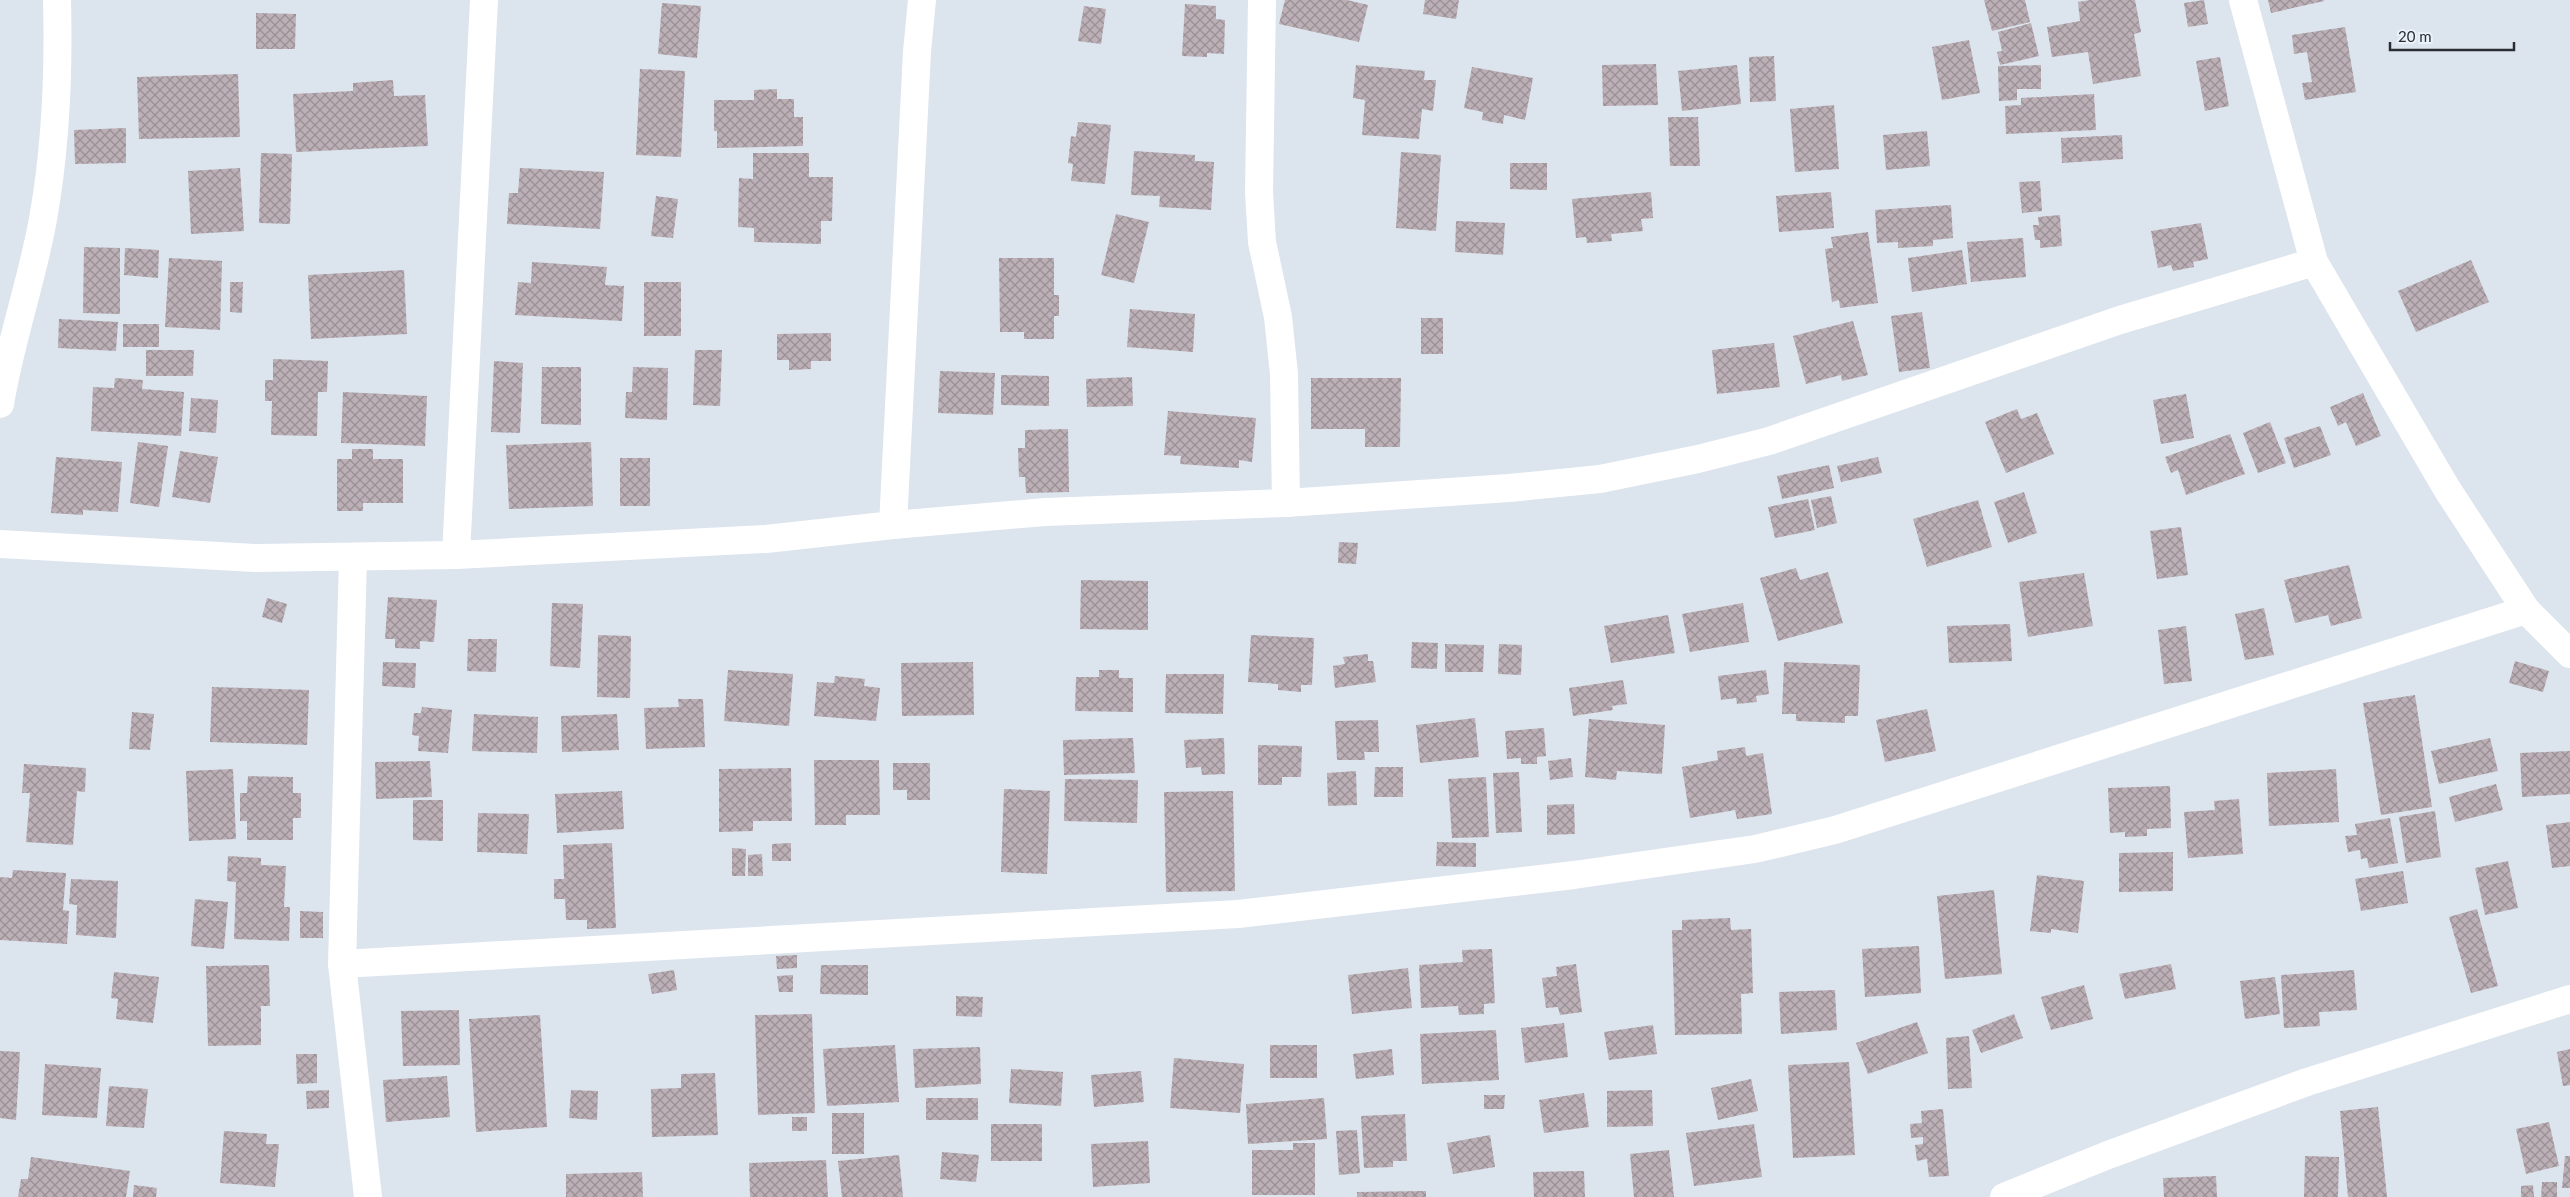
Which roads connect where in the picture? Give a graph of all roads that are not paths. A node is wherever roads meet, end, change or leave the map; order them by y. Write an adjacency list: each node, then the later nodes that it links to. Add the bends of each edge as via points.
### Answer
1 (57, 0): 7 (street, via 58,73 54,145 42,220)
2 (484, 0): 11 (street)
3 (922, 0): 9 (street)
4 (1262, 0): 8 (street, via 1259,192 1262,242 1278,317 1284,374)
5 (2243, 0): 6 (street)
6 (2314, 262): 8 (street, via 2120,320 1769,441 1698,459 1600,479); 13 (street, via 2447,489)
7 (0, 404)
8 (1286, 503): 9 (street, via 1045,512)
9 (893, 525): 11 (street, via 766,539)
10 (0, 544): 12 (street, via 255,558)
11 (456, 555): 12 (street)
12 (353, 557): 15 (street)
13 (2526, 610): 14 (street); 15 (street, via 1835,830 1756,849 1574,875 1238,914)
14 (2570, 654)
15 (342, 964): 17 (street)
16 (2570, 999): 18 (street, via 2307,1082 2108,1154)
17 (368, 1197)
18 (2004, 1197)

